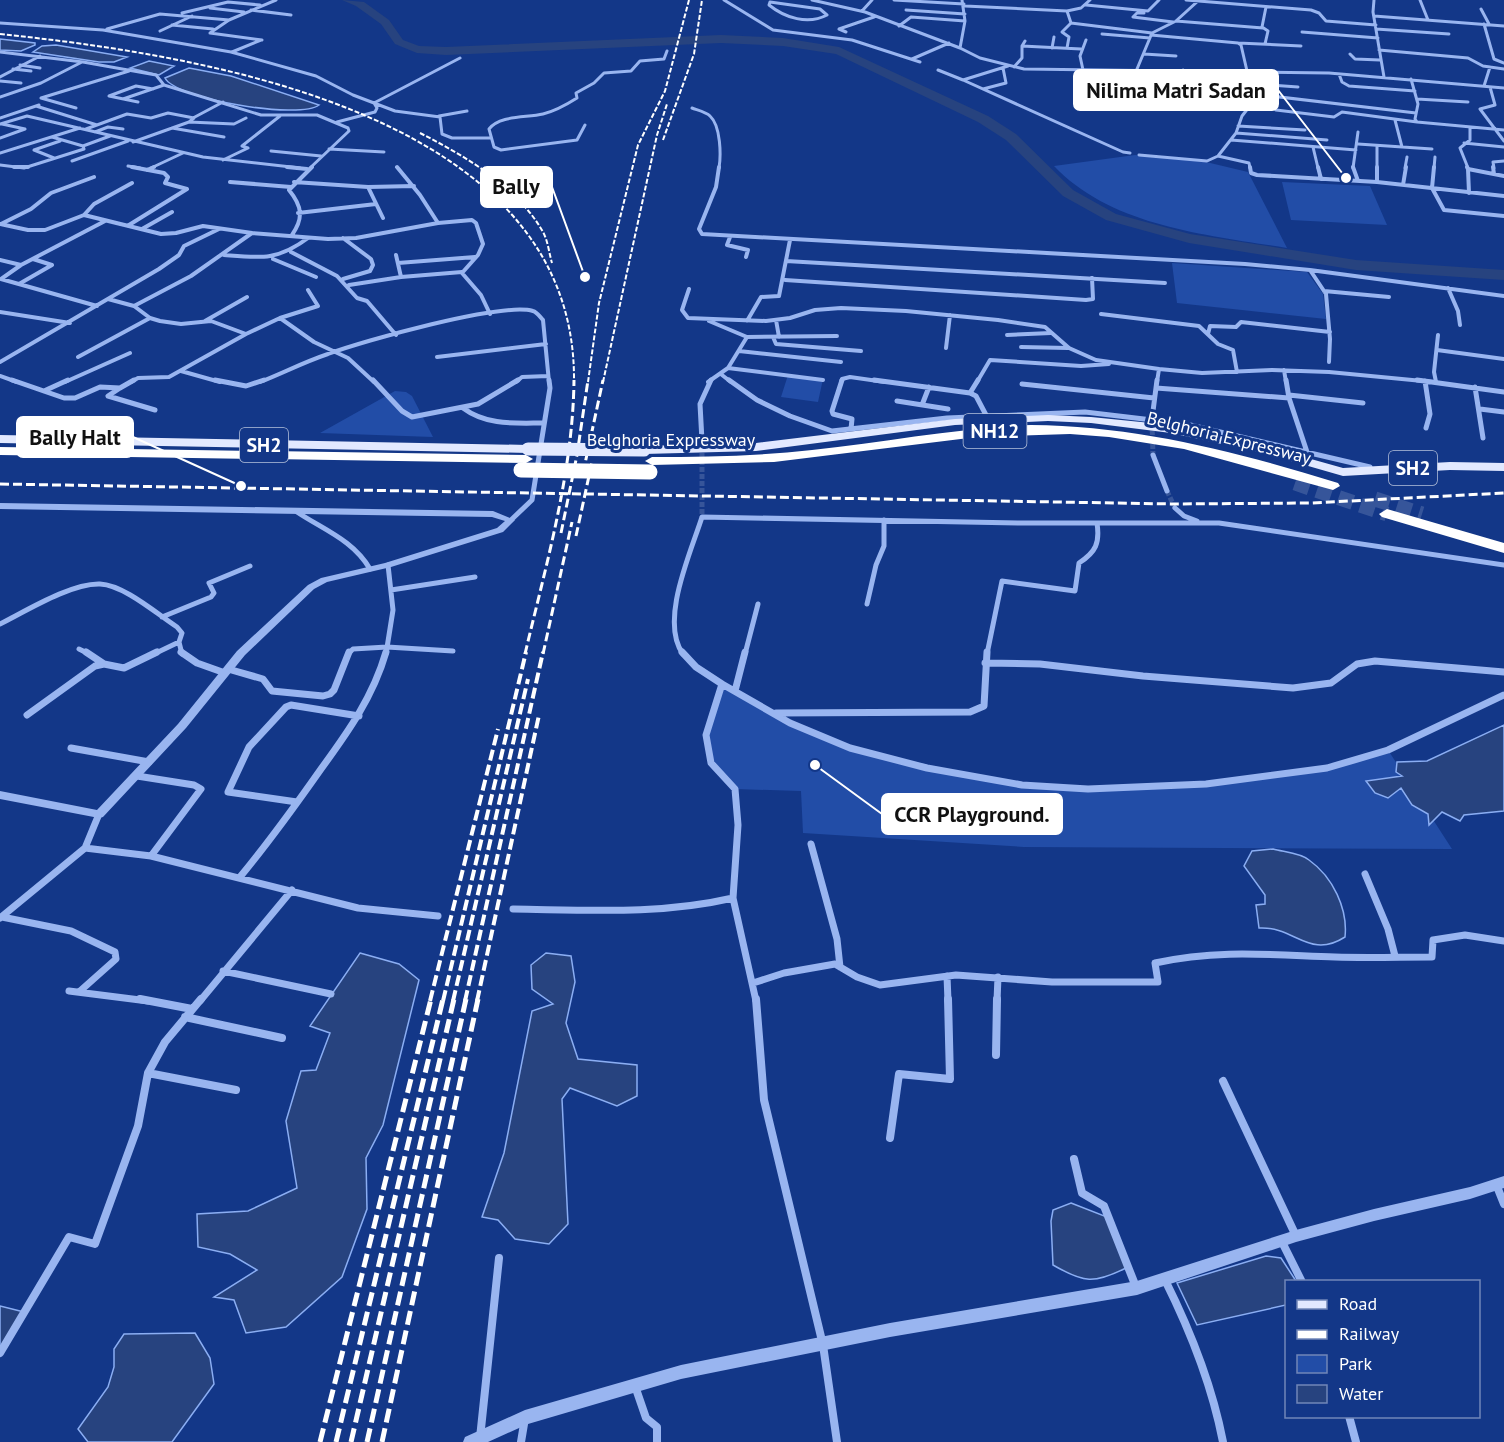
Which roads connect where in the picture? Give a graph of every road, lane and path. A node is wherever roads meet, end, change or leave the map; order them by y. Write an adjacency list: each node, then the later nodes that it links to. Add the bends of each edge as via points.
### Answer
1 (276, 0): 15 (street)
2 (724, 0): 78 (street, via 774,30 852,40)
3 (812, 0): 24 (street)
4 (872, 0): 24 (street)
5 (894, 0): 14 (street)
6 (1089, 0): 16 (street)
7 (1159, 0): 23 (street)
8 (1186, 0): 13 (street)
9 (1248, 0): 17 (street)
10 (1374, 0): 31 (street)
11 (1420, 0): 34 (street)
12 (771, 1): 12 (street, via 820,9 827,15 818,19 784,15 771,8)
13 (1198, 1): 17 (street); 37 (street)
14 (963, 4): 25 (street); 28 (street)
15 (263, 5): 18 (street, via 228,2); 21 (street)
16 (1086, 5): 23 (street); 25 (street)
17 (1246, 6): 19 (street)
18 (206, 8): 26 (street); 27 (street)
19 (1266, 8): 36 (street, via 1315,11); 46 (street)
20 (1480, 9): 40 (street)
21 (250, 10): 26 (street); 29 (street)
22 (906, 10): 28 (street)
23 (1148, 10): 37 (street, via 1133,17)
24 (862, 11): 32 (street)
25 (1067, 11): 39 (street)
26 (246, 12): 33 (street)
27 (175, 14): 30 (street); 48 (street, via 152,15)
28 (965, 14): 35 (street)
29 (291, 15)
30 (192, 16): 33 (street); 41 (street)
31 (1374, 16): 34 (street); 44 (street)
32 (874, 17): 42 (street); 50 (street, via 839,29)
33 (229, 20): 47 (street)
34 (1428, 20): 40 (street)
35 (966, 21): 42 (street, via 911,16); 65 (street)
36 (1326, 21): 44 (street); 53 (street)
37 (1175, 22): 43 (street); 55 (street)
38 (0, 23): 48 (street)
39 (1071, 23): 55 (street); 67 (street, via 1062,32 1069,37)
40 (1486, 24): 45 (street); 82 (street, via 1494,59)
41 (172, 25): 47 (street); 49 (street)
42 (899, 26): 61 (street)
43 (1234, 26): 46 (street); 60 (street)
44 (1376, 27): 54 (street); 57 (street)
45 (1504, 27)
46 (1263, 28): 62 (street, via 1268,31)
47 (214, 29): 72 (street, via 210,33 262,39)
48 (103, 30): 72 (street)
49 (160, 31)
50 (846, 32)
51 (1302, 32): 53 (street)
52 (1102, 34): 55 (street)
53 (1327, 34): 57 (street)
54 (1449, 34)
55 (1151, 36): 60 (street); 73 (street)
56 (1054, 37): 66 (street)
57 (1378, 38): 69 (street)
58 (1086, 40): 68 (street)
59 (1025, 41): 63 (street)
60 (1236, 42): 62 (street); 96 (street, via 1241,45)
61 (949, 43): 65 (street); 78 (street)
62 (1265, 44): 64 (street)
63 (1022, 45): 66 (street); 84 (street, via 1022,58)
64 (1301, 46)
65 (960, 48): 84 (street)
66 (1052, 48): 67 (street)
67 (1067, 48): 68 (street)
68 (1081, 50): 93 (street)
69 (1379, 50): 79 (street); 85 (street, via 1468,58)
70 (667, 51): 155 (street, via 664,59 640,61 631,71 604,73 565,106 491,124)
71 (0, 52): 75 (street)
72 (231, 52): 121 (street, via 315,76)
73 (1144, 54): 76 (street); 89 (street)
74 (1350, 54): 79 (street, via 1356,59)
75 (40, 56): 80 (street); 83 (street)
76 (1176, 56)
77 (460, 58): 121 (street)
78 (912, 59): 81 (street)
79 (1380, 60): 99 (street)
80 (83, 62): 91 (street); 114 (street)
81 (920, 62)
82 (1504, 63)
83 (19, 65): 86 (street); 88 (street)
84 (1012, 67): 87 (street); 93 (street)
85 (1490, 67): 90 (street); 106 (street)
86 (40, 68)
87 (1003, 68): 102 (street); 111 (street, via 1006,83)
88 (12, 69): 95 (street); 100 (street)
89 (1137, 69): 93 (street); 94 (street)
90 (1504, 69)
91 (131, 70): 105 (street, via 158,76); 117 (street, via 41,98)
92 (938, 70): 102 (street)
93 (1083, 70)
94 (1183, 70): 96 (street); 113 (street, via 1185,92)
95 (31, 71)
96 (1247, 71): 97 (street)
97 (1254, 71): 98 (street); 104 (street)
98 (1339, 74): 99 (street); 112 (street, via 1349,86)
99 (1384, 77): 101 (street)
100 (0, 79): 103 (street)
101 (1411, 79): 106 (street); 112 (street)
102 (963, 80): 111 (street)
103 (21, 83)
104 (1257, 84): 107 (street); 113 (street)
105 (164, 85): 110 (street); 119 (street)
106 (1484, 86): 108 (street)
107 (1298, 87)
108 (1490, 87): 109 (street); 146 (street, via 1495,105 1480,109)
109 (1504, 88)
110 (153, 89): 115 (street); 115 (street, via 136,86 109,96)
111 (983, 89): 175 (street)
112 (1414, 91): 116 (street)
113 (1254, 94): 127 (street); 140 (street)
114 (2, 96)
115 (123, 99): 118 (street)
116 (1417, 99): 120 (street); 127 (street)
117 (49, 101): 122 (street); 123 (street)
118 (138, 102)
119 (223, 102): 128 (street, via 261,115); 130 (street)
120 (1468, 102)
121 (374, 103): 129 (street, via 395,111); 135 (street, via 375,112)
122 (36, 106): 132 (street, via 0,118); 138 (street)
123 (76, 108)
124 (692, 108): 221 (street, via 710,116 722,152 716,187 699,229 702,234)
125 (1276, 110): 133 (street, via 1334,117 1342,112)
126 (467, 111): 129 (street)
127 (1416, 113): 136 (street)
128 (281, 116): 135 (street, via 316,116); 182 (street, via 242,146 248,148)
129 (439, 116): 155 (street, via 442,134 448,137)
130 (193, 117): 134 (street); 138 (street, via 127,114)
131 (246, 118): 134 (street, via 232,124)
132 (9, 120): 137 (street); 143 (street, via 27,116)
133 (1395, 120): 136 (street); 166 (street)
134 (189, 122): 141 (street)
135 (336, 122): 168 (street, via 349,131)
136 (1417, 122): 142 (street)
137 (1, 124): 154 (street, via 25,129)
138 (97, 125): 143 (street)
139 (585, 125): 155 (street, via 577,140 541,146 496,150)
140 (1238, 126): 145 (street); 150 (street)
141 (171, 128): 153 (street); 160 (street)
142 (1470, 128): 146 (street); 161 (street, via 1470,140)
143 (82, 129): 148 (street); 152 (street)
144 (123, 129): 148 (street, via 108,127)
145 (1305, 130)
146 (1498, 130): 147 (street); 159 (street)
147 (1504, 130)
148 (94, 132): 151 (street)
149 (1358, 132): 162 (street)
150 (1236, 133): 157 (street); 158 (street)
151 (110, 136): 160 (street); 163 (street)
152 (52, 137): 156 (street); 173 (street)
153 (224, 137)
154 (0, 138)
155 (490, 138)
156 (62, 140): 163 (street); 181 (street, via 34,150)
157 (1231, 140): 165 (street); 178 (street)
158 (1327, 140)
159 (1504, 141)
160 (130, 142): 174 (street); 183 (street)
161 (1463, 143): 167 (street); 189 (street, via 1460,148)
162 (1358, 144): 164 (street); 170 (street)
163 (83, 146): 181 (street, via 82,150)
164 (1377, 146): 166 (street); 198 (street)
165 (1313, 147): 170 (street); 194 (street)
166 (1402, 147): 169 (street)
167 (1504, 147)
168 (329, 149): 172 (street); 177 (street)
169 (1432, 149)
170 (1356, 150): 195 (street, via 1353,168)
171 (271, 151): 177 (street)
172 (384, 152)
173 (0, 153)
174 (183, 153): 182 (street); 190 (street)
175 (1130, 153)
176 (1139, 154): 178 (street, via 1207,161)
177 (321, 156): 188 (street)
178 (1218, 156): 194 (street, via 1249,164 1251,173 1257,175)
179 (1435, 157): 203 (street)
180 (1407, 158): 200 (street)
181 (55, 159): 185 (street, via 20,168)
182 (221, 160): 188 (street)
183 (72, 161)
184 (1504, 161): 191 (street, via 1493,162)
185 (0, 165)
186 (128, 166): 190 (street)
187 (397, 167): 201 (street)
188 (306, 169): 197 (street)
189 (1468, 169): 191 (street); 205 (street)
190 (146, 170): 216 (street, via 164,173 168,177 165,183 187,189)
191 (1494, 174): 192 (street)
192 (1504, 176)
193 (94, 177): 215 (street, via 51,193 31,209)
194 (1321, 179): 195 (street)
195 (1358, 181): 198 (street)
196 (230, 182): 202 (street)
197 (294, 182): 202 (street); 204 (street)
198 (1377, 182): 200 (street)
199 (132, 183): 210 (street, via 94,204)
200 (1403, 185): 203 (street)
201 (414, 186): 204 (street); 214 (street)
202 (291, 187): 209 (street, via 299,202)
203 (1432, 188): 205 (street); 211 (street, via 1444,210)
204 (369, 189): 207 (street)
205 (1469, 193): 206 (street)
206 (1504, 196)
207 (376, 204): 209 (street); 212 (street)
208 (172, 212): 218 (street)
209 (298, 213): 220 (street, via 300,224)
210 (84, 215): 213 (street); 215 (street, via 45,230)
211 (1504, 216)
212 (383, 218)
213 (105, 220): 216 (street); 230 (street)
214 (438, 223): 223 (street); 229 (street, via 475,221 483,244)
215 (0, 224)
216 (129, 225): 218 (street)
217 (219, 228): 218 (street, via 199,226 171,234); 219 (street); 253 (street, via 187,244 179,255)
218 (142, 229)
219 (252, 233): 220 (street); 226 (street)
220 (292, 236): 222 (street)
221 (730, 237): 224 (street); 228 (street, via 727,245 745,248)
222 (308, 238): 223 (street); 225 (street)
223 (343, 238): 241 (street, via 371,259 373,265 370,271)
224 (790, 240): 233 (street); 236 (street)
225 (291, 252): 231 (street); 241 (street)
226 (223, 255): 231 (street); 255 (street)
227 (396, 255): 234 (street)
228 (746, 256)
229 (475, 257): 234 (street); 237 (street)
230 (32, 259): 235 (street); 244 (street, via 52,265)
231 (273, 259): 238 (street)
232 (0, 260): 235 (street)
233 (786, 261): 240 (street); 242 (street)
234 (398, 263): 239 (street)
235 (21, 265): 244 (street, via 1,279)
236 (1310, 270): 246 (street); 249 (street)
237 (462, 272): 239 (street); 258 (street, via 481,295)
238 (316, 277)
239 (401, 277): 245 (street)
240 (1092, 278): 242 (street, via 1093,299 1086,300); 243 (street)
241 (343, 279): 245 (street)
242 (785, 280): 265 (street, via 779,296 761,297)
243 (1165, 283)
244 (19, 284): 254 (street)
245 (349, 285): 272 (street, via 357,298 367,301)
246 (1448, 288): 250 (street); 267 (street)
247 (689, 289): 262 (street, via 682,310 688,318)
248 (308, 290): 261 (street, via 318,306)
249 (1324, 291): 252 (street); 268 (street)
250 (1504, 296)
251 (247, 297): 264 (street)
252 (1389, 297)
253 (108, 299): 254 (street); 255 (street)
254 (97, 306): 266 (street)
255 (134, 306): 260 (street)
256 (0, 312): 266 (street)
257 (1101, 314): 271 (street, via 1199,326)
258 (490, 315): 272 (street); 278 (street, via 536,312 543,320)
259 (950, 315): 263 (street, via 841,308); 269 (street, via 1045,327); 280 (street)
260 (150, 318): 264 (street, via 181,324); 287 (street)
261 (280, 318): 270 (street); 283 (street, via 314,342)
262 (706, 320): 265 (street); 276 (street)
263 (776, 320): 265 (street); 277 (street)
264 (205, 321): 270 (street)
265 (747, 321)
266 (70, 323): 290 (street)
267 (1460, 325)
268 (1330, 332): 271 (street, via 1241,322 1236,327 1212,326); 292 (street)
269 (1051, 333): 273 (street); 281 (street)
270 (246, 334): 297 (street)
271 (1208, 334): 298 (street, via 1218,344 1233,350)
272 (396, 335): 283 (street)
273 (1007, 335)
274 (1438, 335): 282 (street)
275 (837, 336): 277 (street)
276 (747, 337): 277 (street); 284 (street)
277 (776, 337): 285 (street, via 776,345)
278 (546, 344): 288 (street); 301 (street)
279 (1021, 347): 281 (street)
280 (946, 348)
281 (1069, 348): 293 (street)
282 (1437, 350): 289 (street); 305 (street)
283 (337, 351): 297 (street, via 246,386); 320 (street, via 367,374 407,415 417,417)
284 (739, 351): 291 (street); 294 (street)
285 (861, 351)
286 (130, 353): 312 (street)
287 (78, 357)
288 (437, 357)
289 (1504, 359)
290 (0, 362)
291 (841, 362)
292 (1329, 362)
293 (1113, 363): 295 (street); 314 (street, via 1091,367 990,360)
294 (728, 368): 299 (street); 303 (street)
295 (1159, 369): 298 (street); 311 (street)
296 (1284, 370): 298 (street); 304 (street); 315 (street)
297 (181, 371): 310 (street, via 169,378 138,378)
298 (1237, 372)
299 (722, 375): 329 (street, via 757,400 790,416 832,431); 332 (street, via 708,382 700,404)
300 (0, 376): 302 (street)
301 (548, 376): 320 (street, via 522,377 489,399); 327 (street, via 550,388)
302 (7, 380): 306 (street); 312 (street)
303 (823, 380)
304 (1425, 381): 305 (street); 328 (street, via 1430,414)
305 (1436, 382): 309 (street)
306 (0, 384)
307 (1022, 384): 316 (street)
308 (929, 387): 314 (street); 319 (street); 329 (street, via 842,379 832,411 851,417)
309 (1475, 387): 313 (street); 322 (street)
310 (120, 388): 312 (street, via 100,387 70,398); 323 (street, via 108,396)
311 (1156, 388): 315 (street); 316 (street)
312 (44, 391)
313 (1504, 392)
314 (970, 393): 325 (street, via 976,396)
315 (1289, 396): 318 (street); 334 (street)
316 (1154, 398): 326 (street)
317 (897, 401): 319 (street)
318 (1363, 403)
319 (922, 405): 321 (street)
320 (463, 408): 327 (street, via 488,420)
321 (948, 408)
322 (1480, 409): 324 (street); 330 (street)
323 (155, 410)
324 (1504, 412)
325 (986, 415): 326 (street, via 1085,411); 329 (street)
326 (1152, 419): 334 (street)
327 (544, 423): 352 (street, via 532,500)
328 (1426, 428)
329 (851, 429)
330 (1483, 438)
331 (0, 440): 337 (main road, SH2)
332 (702, 441)
333 (0, 451): 337 (highway, Belghoria Expressway / NH12)
334 (1307, 452): 341 (street)
335 (1154, 455): 346 (street)
336 (1504, 459): 342 (main road, SH2, via 1454,458)
337 (525, 460): 338 (highway, Belghoria Expressway / NH12); 339 (highway, Belghoria Expressway / NH12, bridge); 339 (main road, SH2, bridge)
338 (0, 461)
339 (648, 461): 340 (main road, SH2, via 955,422 1048,418 1172,429); 344 (highway, Belghoria Expressway / NH12, via 740,471 973,443 1064,440 1157,449); 345 (highway, Belghoria Expressway / NH12, via 773,458 980,432 1091,430 1185,444 1249,459)
340 (1324, 467): 341 (main road, SH2); 342 (main road, SH2, via 1351,473)
341 (1370, 467): 342 (main road, SH2)
342 (1397, 467): 343 (main road, SH2)
343 (1504, 467)
344 (1295, 483)
345 (1333, 486)
346 (1167, 491)
347 (0, 506): 349 (street)
348 (1175, 508): 355 (street)
349 (297, 512): 352 (street, via 493,514); 361 (street, via 352,544 363,554)
350 (1387, 514): 357 (highway)
351 (1422, 514): 356 (highway)
352 (511, 520): 359 (street, via 500,530)
353 (884, 520): 354 (street); 366 (street, via 884,546); 377 (street, via 702,517 679,594 673,631 691,663)
354 (1097, 523): 355 (street); 373 (street, via 1100,540 1094,554 1080,563 1075,591 1002,581)
355 (1201, 523): 358 (street)
356 (1504, 539)
357 (1504, 548)
358 (1501, 564): 362 (street)
359 (388, 565): 361 (street); 364 (street)
360 (250, 566): 367 (street, via 209,583 214,593 211,597)
361 (370, 569): 375 (street, via 324,580 311,588)
362 (1504, 573)
363 (475, 577): 364 (street)
364 (391, 590): 370 (street, via 393,616)
365 (758, 604): 378 (street)
366 (867, 604)
367 (162, 617): 368 (street, via 122,592 99,584 78,589); 369 (street, via 182,633)
368 (0, 624)
369 (179, 642): 374 (street, via 130,666); 375 (street, via 181,653 197,663)
370 (387, 646): 372 (street); 375 (street, via 349,652 334,690 327,695 272,691 263,679); 382 (street)
371 (79, 649): 374 (street)
372 (453, 651)
373 (985, 663): 376 (street, via 1040,664 1293,688 1331,682 1357,664 1375,661); 380 (street, via 984,706 970,712)
374 (104, 664): 381 (street, via 91,668)
375 (226, 671): 384 (street)
376 (1504, 672)
377 (722, 684): 378 (street); 395 (street, via 706,735 711,763 735,789 738,825)
378 (735, 691): 380 (street)
379 (1504, 695): 380 (street, via 1388,750 1327,768 1206,784 1088,789 1022,785 927,768 850,748)
380 (773, 713)
381 (27, 715)
382 (359, 716): 387 (street); 387 (street, via 288,706 249,747 228,792)
383 (71, 748): 384 (street)
384 (149, 762): 385 (street)
385 (137, 776): 388 (street); 391 (street, via 201,789)
386 (0, 795): 388 (street)
387 (297, 802): 393 (street)
388 (99, 814): 390 (street)
389 (811, 844): 401 (street, via 837,939)
390 (85, 848): 391 (street); 398 (street)
391 (151, 856): 393 (street)
392 (1365, 874): 400 (street)
393 (240, 877): 394 (street)
394 (292, 890): 397 (street, via 358,908); 402 (street)
395 (734, 897): 396 (street, via 700,907 641,911); 405 (street)
396 (513, 909)
397 (438, 915)
398 (1, 917): 407 (street, via 71,931 115,952 116,959)
399 (1504, 941): 400 (street, via 1465,935 1433,940 1432,957)
400 (1395, 956): 404 (street, via 1240,952 1181,957 1155,963 1158,982 1052,982)
401 (840, 967): 403 (street, via 879,985); 405 (street, via 835,964 784,973)
402 (223, 971): 408 (street); 409 (street)
403 (947, 976): 404 (street); 416 (street, via 950,1079 898,1074)
404 (998, 977): 412 (street)
405 (753, 983): 425 (street, via 764,1100)
406 (69, 991): 407 (street)
407 (79, 992): 409 (street)
408 (331, 994)
409 (192, 1009): 410 (street)
410 (185, 1017): 411 (street); 413 (street)
411 (282, 1038)
412 (996, 1055)
413 (148, 1073): 415 (street); 426 (street, via 138,1126 95,1244 69,1237)
414 (1223, 1081): 420 (street)
415 (236, 1090)
416 (890, 1138)
417 (1074, 1159): 424 (street, via 1082,1193 1104,1206)
418 (1500, 1183): 419 (street); 420 (street)
419 (1504, 1204)
420 (1289, 1239): 422 (street); 423 (street)
421 (499, 1258): 430 (street)
422 (1165, 1280): 424 (street); 434 (street, via 1204,1366)
423 (1302, 1280)
424 (1137, 1287): 425 (street)
425 (823, 1345): 427 (street, via 681,1372); 433 (street)
426 (0, 1353)
427 (635, 1385): 428 (street); 432 (street, via 645,1418 657,1427)
428 (525, 1417): 430 (street); 431 (street)
429 (1350, 1418): 435 (street)
430 (475, 1440)
431 (521, 1442)
432 (657, 1442)
433 (837, 1442)
434 (1223, 1442)
435 (1356, 1442)

